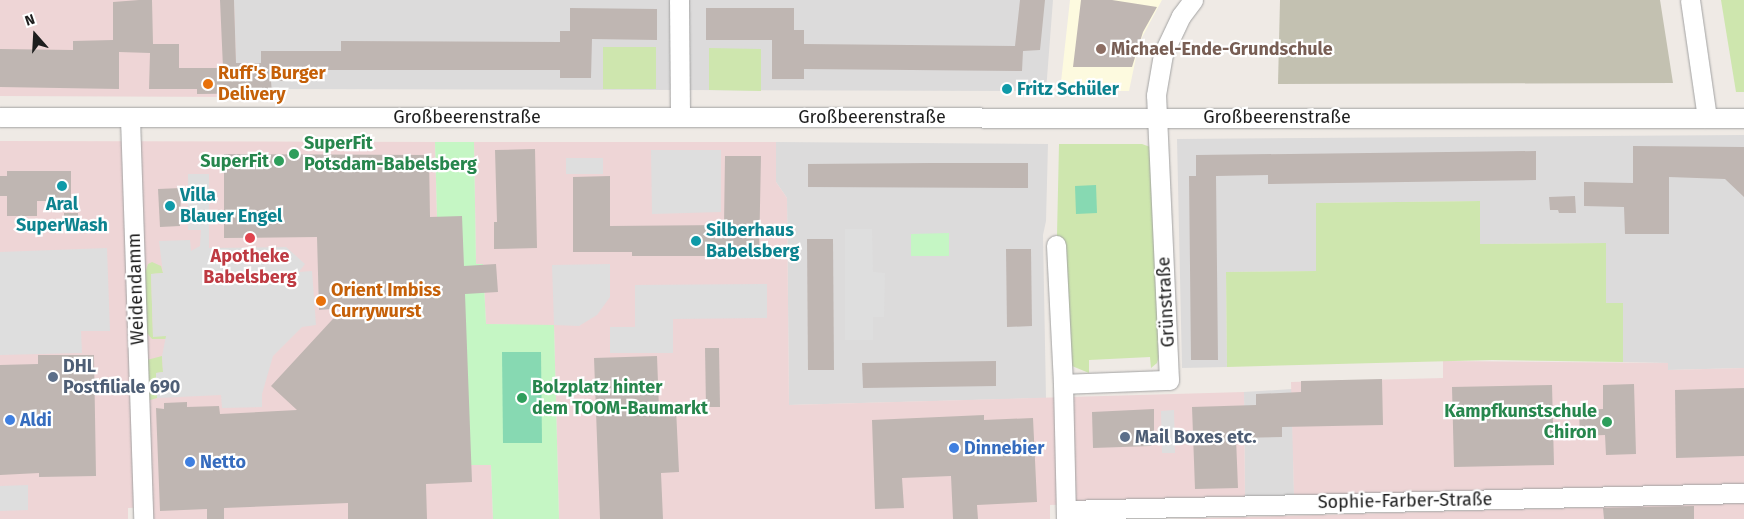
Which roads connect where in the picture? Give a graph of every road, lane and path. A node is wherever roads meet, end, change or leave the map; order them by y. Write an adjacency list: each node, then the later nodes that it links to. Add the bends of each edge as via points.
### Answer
1 (679, 0): 5 (street)
2 (1193, 0): 6 (street, via 1162,54)
3 (1690, 0): 8 (street)
4 (0, 117): 7 (street, Großbeerenstraße)
5 (680, 117): 6 (street, Großbeerenstraße); 7 (street, Großbeerenstraße)
6 (1156, 117): 8 (street, Großbeerenstraße); 11 (street, Grünstraße, via 1169,380)
7 (130, 118): 14 (street, Weidendamm)
8 (1707, 118): 9 (street, Großbeerenstraße)
9 (1744, 118)
10 (1056, 245): 11 (street)
11 (1063, 384): 13 (street)
12 (1744, 492): 13 (street, Sophie-Farber-Straße)
13 (1066, 515)
14 (143, 519)

